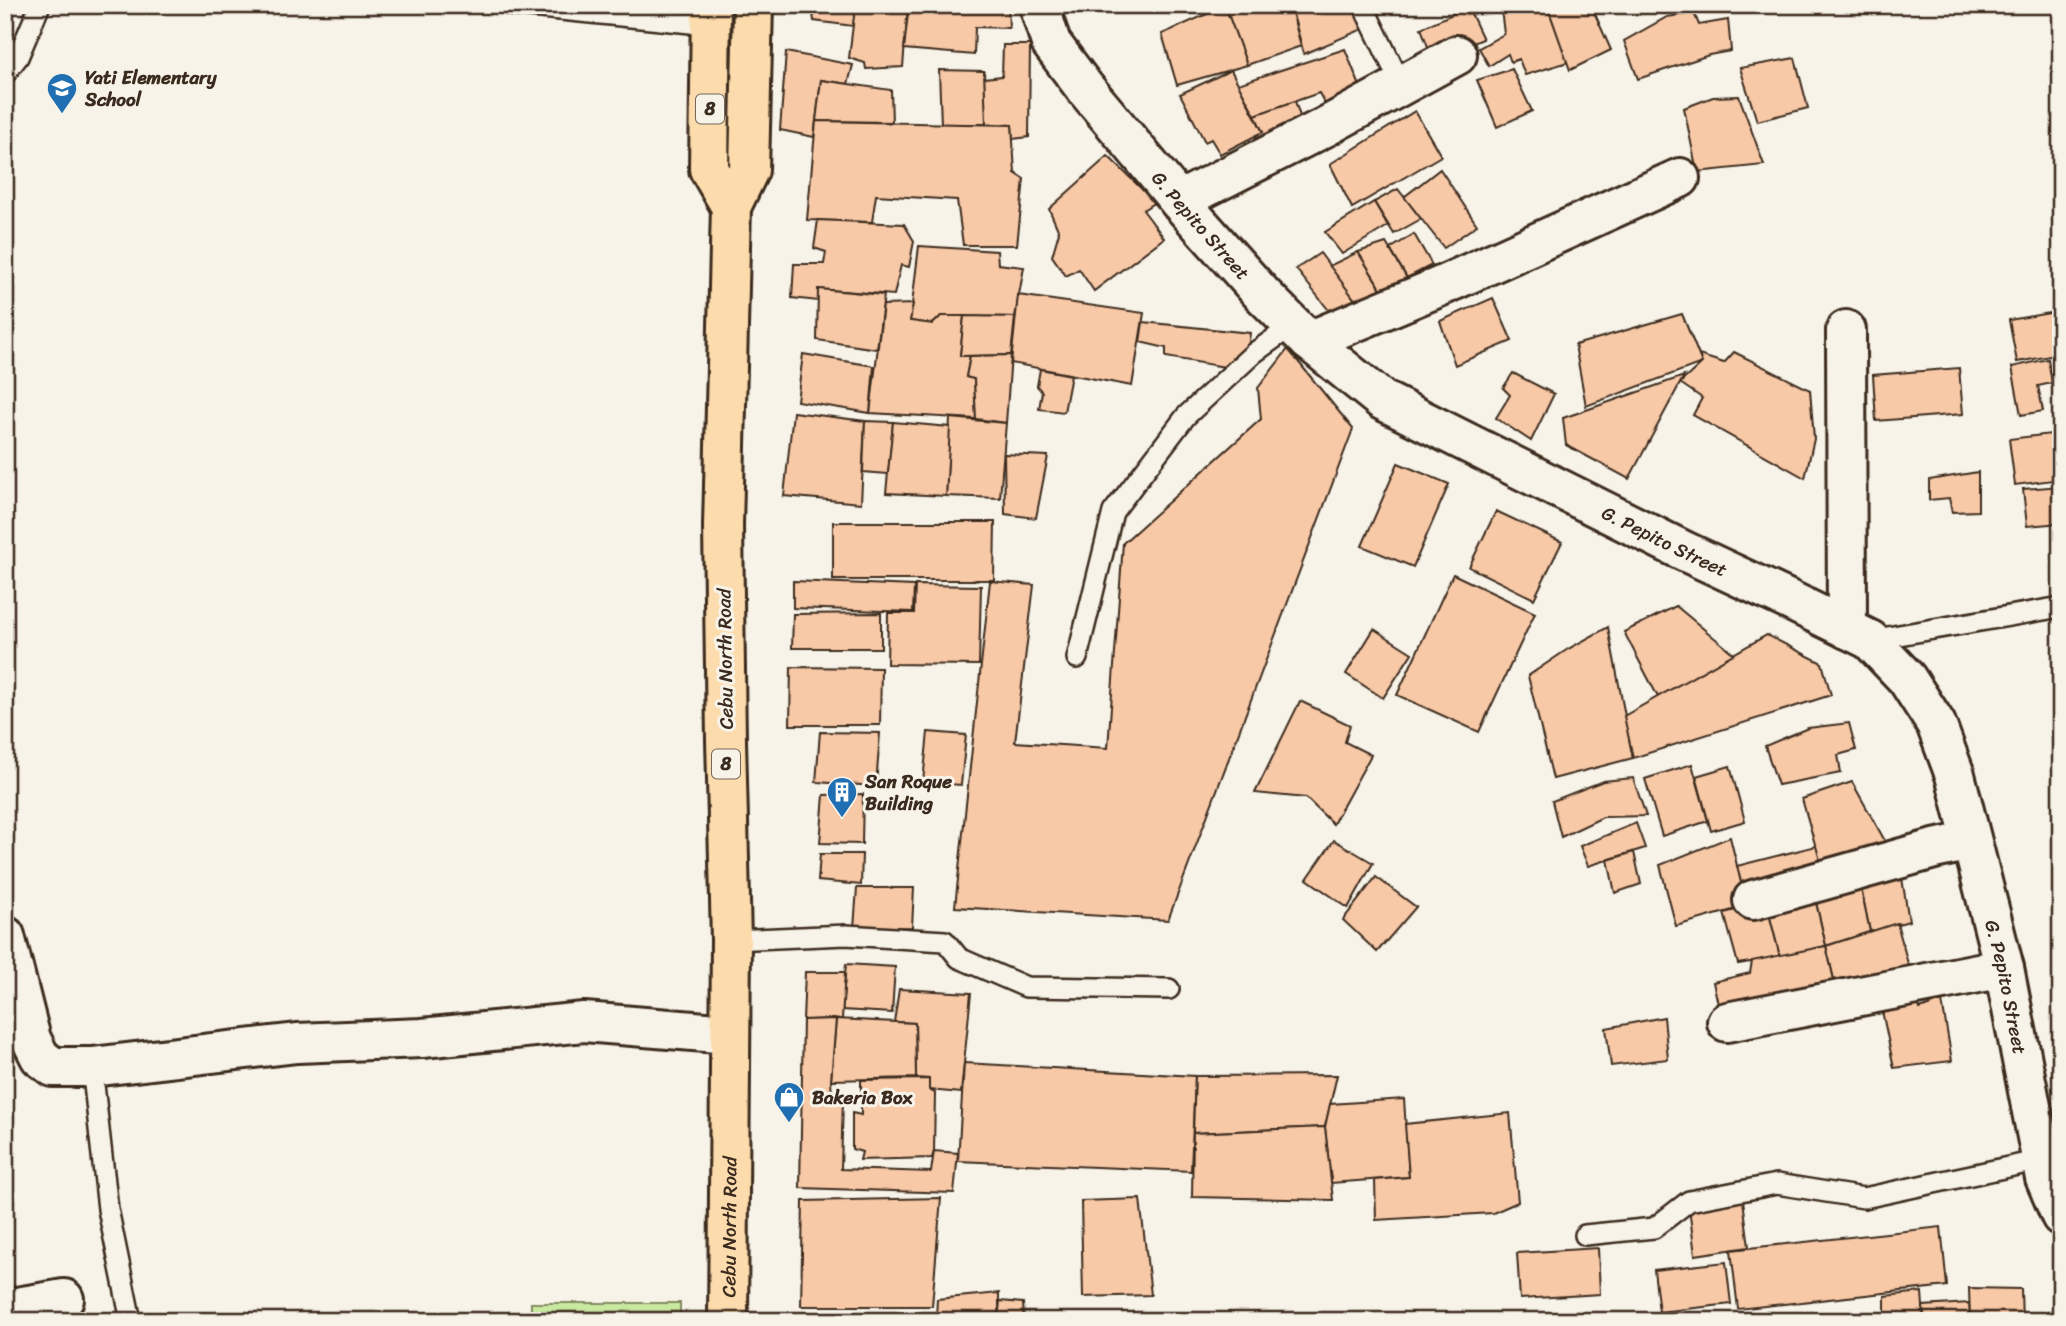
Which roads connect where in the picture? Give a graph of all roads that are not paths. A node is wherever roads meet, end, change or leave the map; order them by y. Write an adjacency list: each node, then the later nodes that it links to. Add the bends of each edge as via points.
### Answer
1 (40, 5): 8 (lane, via 18,57)
2 (510, 5): 6 (lane)
3 (753, 5): 12 (main road, Cebu North Road / 8, via 749,170)
4 (1039, 5): 11 (street, G. Pepito Street, via 1051,43)
5 (1367, 14): 9 (lane)
6 (711, 15): 12 (main road, 8, via 709,169)
7 (1457, 55): 9 (street)
8 (5, 74)
9 (1401, 85): 11 (street)
10 (1680, 178): 14 (street, via 1439,287)
11 (1179, 201): 14 (street, G. Pepito Street)
12 (731, 207): 21 (main road, Cebu North Road / 8, via 723,526)
13 (1846, 330): 16 (street)
14 (1301, 333): 16 (street, G. Pepito Street, via 1382,400); 17 (lane, via 1254,354 1186,416 1113,512)
15 (2061, 607): 16 (lane)
16 (1858, 634): 18 (street, G. Pepito Street, via 1908,678 1936,724 1955,775)
17 (1077, 658)
18 (1971, 841): 19 (street); 22 (street, G. Pepito Street)
19 (1753, 900)
20 (5, 936): 26 (street, via 31,1039 40,1057 53,1066)
21 (731, 940): 23 (lane, via 846,935 945,941 959,958 1026,987); 25 (main road, Cebu North Road / 8)
22 (2004, 968): 24 (street); 27 (street, G. Pepito Street)
23 (1170, 989)
24 (1727, 1022)
25 (730, 1034): 26 (street, via 584,1022 422,1038 297,1043); 33 (main road, Cebu North Road / 8)
26 (92, 1067): 32 (lane, via 108,1209)
27 (2041, 1160): 28 (street, G. Pepito Street); 29 (lane, via 1864,1198 1777,1184 1689,1200 1654,1228)
28 (2061, 1216)
29 (1585, 1236)
30 (64, 1299): 31 (street)
31 (5, 1309)
32 (131, 1321)
33 (728, 1321)

